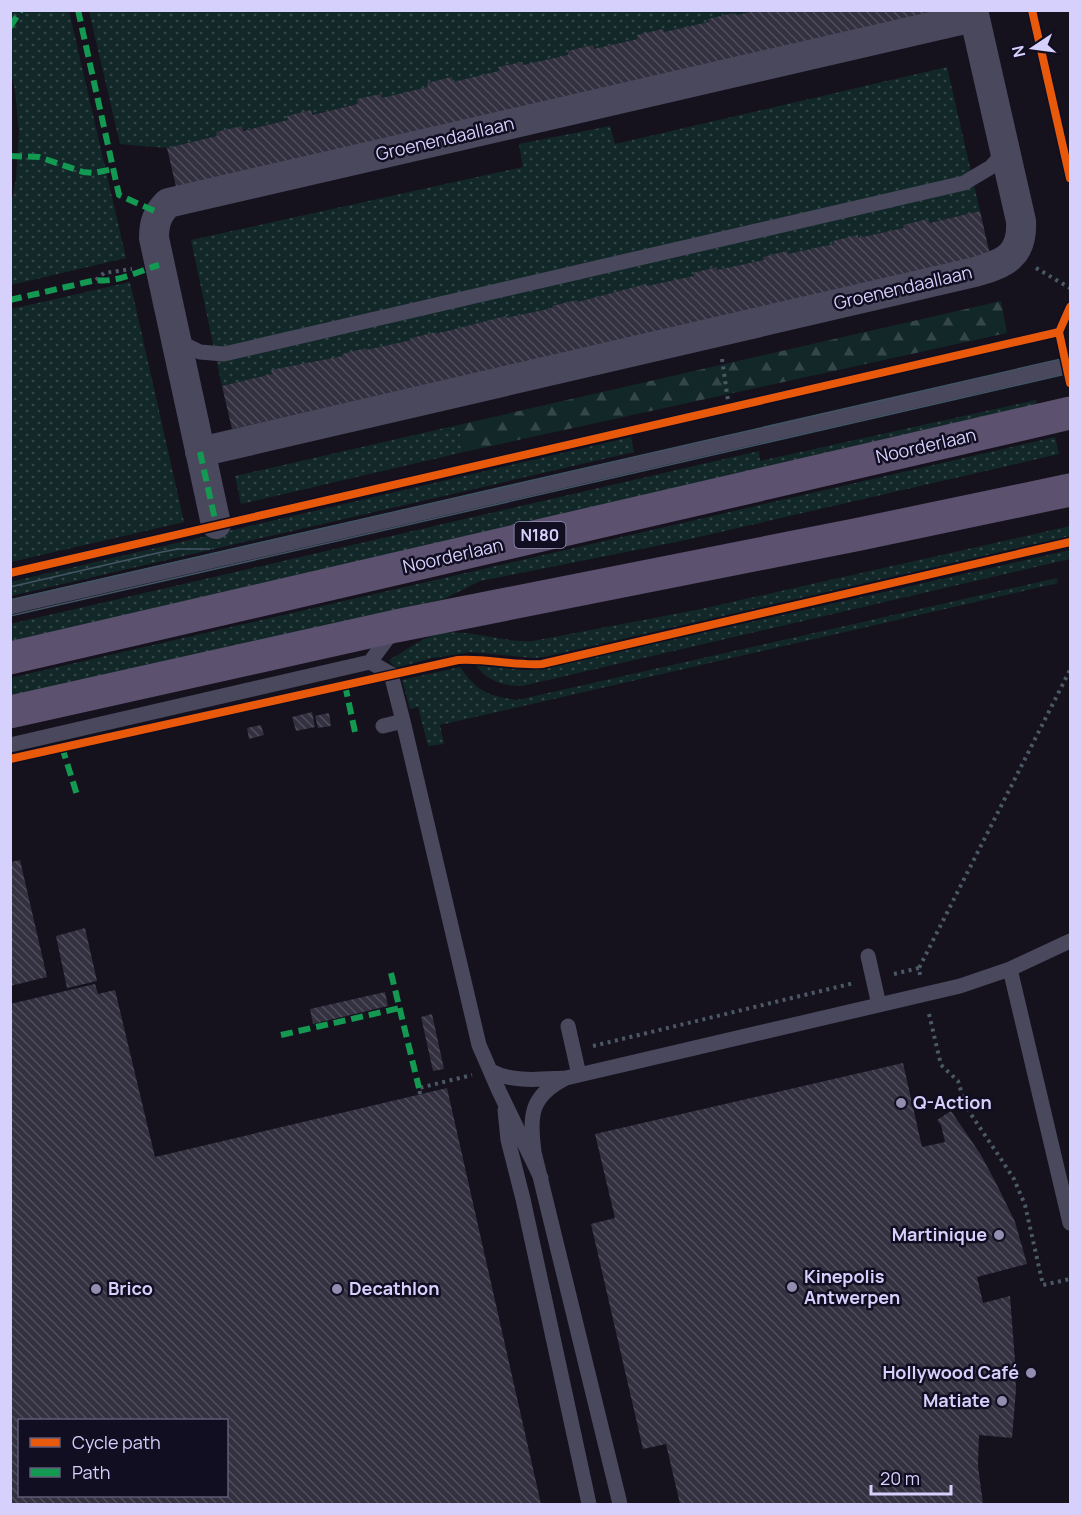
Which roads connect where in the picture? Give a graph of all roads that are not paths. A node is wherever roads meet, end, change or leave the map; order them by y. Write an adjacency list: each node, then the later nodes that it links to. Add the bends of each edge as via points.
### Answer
1 (974, 14): 2 (street, Groenendaallaan); 3 (street, Groenendaallaan, via 168,203 154,225 154,238)
2 (1005, 151): 3 (lane, via 964,183 224,354 200,352); 6 (street, Groenendaallaan, via 1022,236 1007,260 975,272)
3 (175, 340): 6 (street, Groenendaallaan)
4 (1071, 365): 9 (lane)
5 (1071, 413): 11 (main road, Noorderlaan / N180)
6 (200, 452): 8 (street, Groenendaallaan)
7 (1071, 490): 10 (main road)
8 (216, 524)
9 (10, 607)
10 (396, 626): 12 (lane); 13 (main road)
11 (10, 658)
12 (370, 662): 14 (lane, via 391,674); 16 (lane)
13 (10, 712)
14 (403, 720): 15 (lane); 22 (lane, via 479,1046)
15 (383, 726)
16 (10, 745)
17 (1071, 941): 19 (lane)
18 (867, 956): 20 (lane)
19 (1010, 969): 20 (lane, via 960,986); 26 (lane)
20 (879, 1005): 23 (lane)
21 (568, 1026): 23 (lane, via 574,1051)
22 (491, 1071): 23 (lane, via 519,1078); 24 (lane)
23 (573, 1076): 25 (lane, via 551,1086 533,1111 533,1141)
24 (505, 1104): 25 (lane); 27 (lane, via 507,1140)
25 (542, 1178): 28 (lane)
26 (1071, 1223)
27 (589, 1504)
28 (620, 1504)

